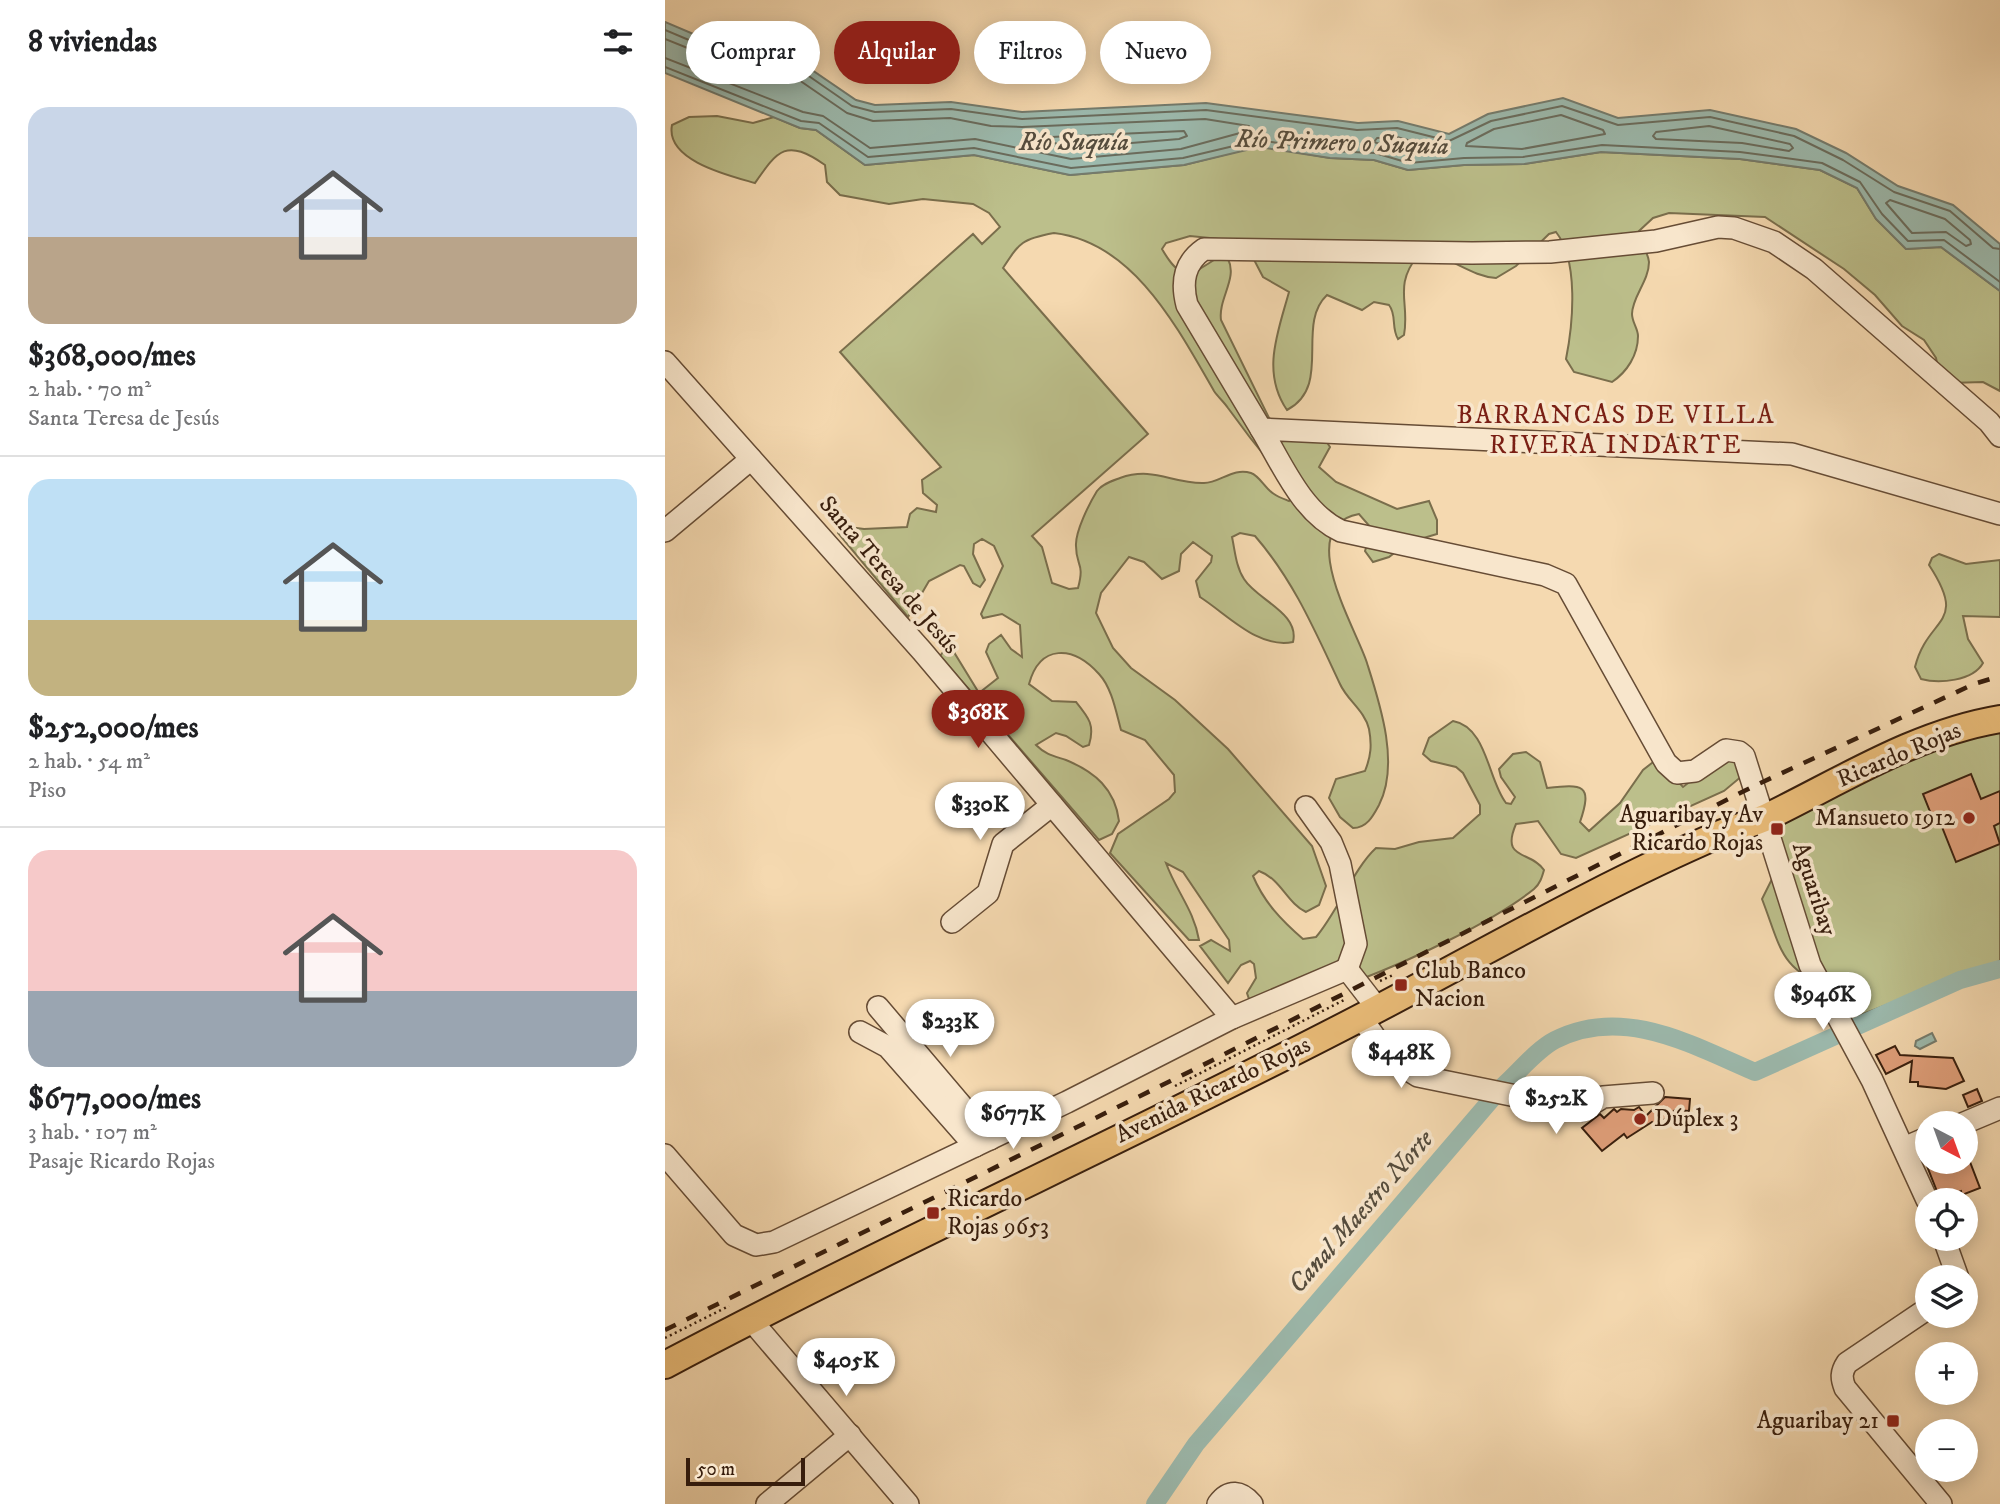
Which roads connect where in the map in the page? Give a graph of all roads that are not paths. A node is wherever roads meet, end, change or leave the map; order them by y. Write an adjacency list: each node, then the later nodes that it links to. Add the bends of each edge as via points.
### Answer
1 (665, 362): 4 (street, Santa Teresa de Jesús)
2 (1261, 429): 3 (street, via 1187,305 1183,289 1186,266 1203,249 1551,252 1656,242 1718,228 1754,234 1793,254); 5 (street, via 1792,454); 10 (street, Aguaribay, via 1307,503 1328,525 1545,575 1566,584 1665,763 1677,773 1688,774 1726,750 1739,752 1748,763)
3 (2000, 436)
4 (751, 459): 6 (street); 8 (street, Santa Teresa de Jesús, via 922,650)
5 (2000, 514)
6 (665, 531)
7 (2000, 719): 10 (main road, Ricardo Rojas, via 1913,744)
8 (1052, 805): 11 (street, via 1003,845 988,893); 15 (street, Santa Teresa de Jesús)
9 (1306, 807): 12 (street, via 1331,842 1340,864 1356,944)
10 (1763, 819): 13 (main road, Avenida Ricardo Rojas, via 1719,835); 22 (street, Aguaribay, via 1811,965)
11 (952, 922)
12 (1347, 969): 13 (street); 15 (street)
13 (1368, 1005): 17 (street, via 1383,1049 1418,1076 1551,1104 1564,1116 1603,1097); 25 (main road, Avenida Ricardo Rojas)
14 (878, 1007): 20 (street)
15 (1232, 1018): 20 (street)
16 (860, 1032): 20 (street, via 896,1055)
17 (1653, 1093)
18 (2000, 1108): 19 (street)
19 (1978, 1117)
20 (982, 1143): 23 (street, via 774,1242 756,1245 734,1234)
21 (1915, 1144): 22 (street)
22 (1904, 1148): 24 (street, Aguaribay)
23 (665, 1155)
24 (1922, 1188)
25 (744, 1311): 27 (main road, Avenida Ricardo Rojas); 28 (street)
26 (1915, 1317): 33 (street, via 1847,1363 1842,1379)
27 (665, 1366)
28 (850, 1435): 30 (street); 31 (street)
29 (1249, 1500): 32 (street, via 1228,1494)
30 (767, 1504)
31 (908, 1504)
32 (1218, 1504)
33 (1941, 1504)

